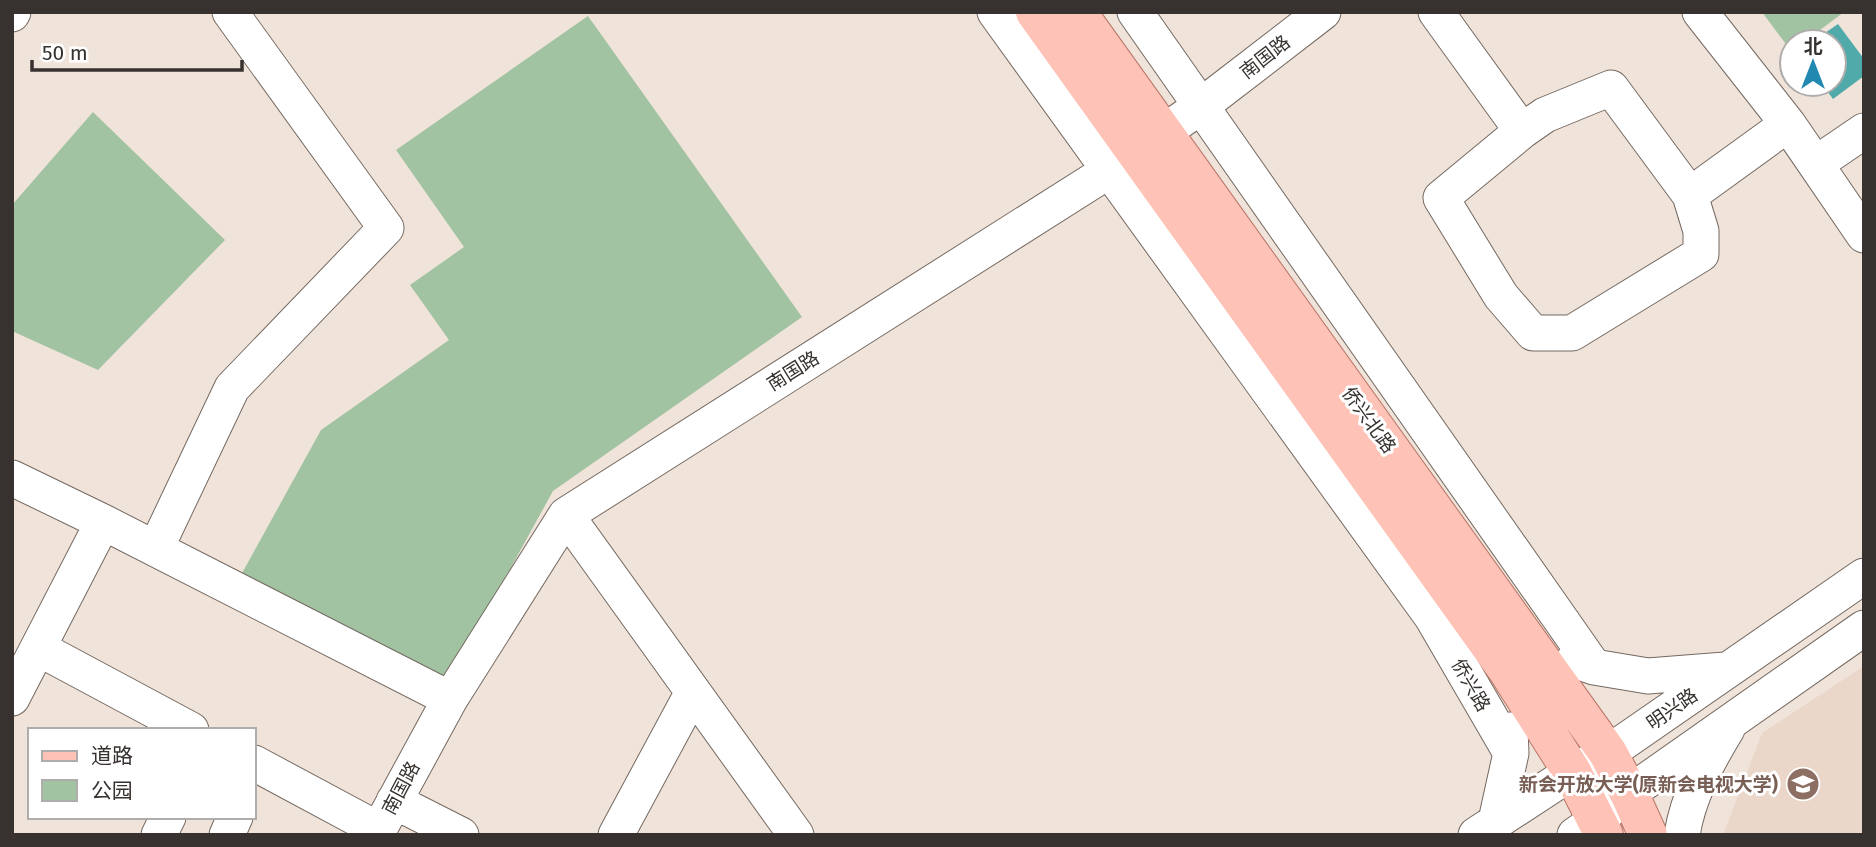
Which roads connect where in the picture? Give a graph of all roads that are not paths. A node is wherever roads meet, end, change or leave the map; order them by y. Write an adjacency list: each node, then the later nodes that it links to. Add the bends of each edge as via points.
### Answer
1 (230, 12): 20 (street, via 386,228 232,388)
2 (995, 12): 13 (street, 侨兴北路)
3 (1035, 12): 13 (main road, 侨兴北路)
4 (1077, 12): 13 (main road, 侨兴北路)
5 (1135, 12): 9 (street)
6 (1323, 12): 9 (street, 南国路)
7 (1436, 12): 11 (street)
8 (1700, 12): 10 (street)
9 (1201, 106): 13 (street, 南国路); 21 (street)
10 (1788, 124): 14 (street); 15 (street)
11 (1522, 131): 15 (street, via 1545,115 1611,88); 15 (street, via 1441,198 1501,296 1533,333 1572,333 1701,254 1701,231)
12 (1864, 131): 14 (street)
13 (1136, 151): 18 (street, 南国路); 23 (main road, 侨兴北路); 24 (street, 侨兴北路); 27 (main road, 侨兴北路)
14 (1816, 163): 16 (street)
15 (1690, 195)
16 (1864, 235)
17 (12, 478): 19 (street)
18 (566, 515): 30 (street); 32 (street, 南国路)
19 (103, 522): 20 (street); 26 (street)
20 (156, 548): 32 (street)
21 (1526, 571): 23 (street); 28 (street)
22 (1864, 576): 29 (street, 明兴路)
23 (1495, 596): 27 (main road, 侨兴北路)
24 (1432, 617): 35 (street, 侨兴路)
25 (1864, 628): 33 (street)
26 (38, 648): 31 (street); 34 (street)
27 (1519, 657): 28 (street); 35 (street); 36 (main road, 侨兴北路); 38 (main road, 侨兴北路)
28 (1594, 667): 29 (street, via 1648,676)
29 (1729, 669): 36 (street, 明兴路)
30 (693, 692): 48 (street); 49 (street)
31 (12, 698)
32 (450, 699): 42 (street, 南国路)
33 (1732, 720): 39 (street); 51 (street, via 1694,790)
34 (187, 728)
35 (1511, 753): 43 (street)
36 (1608, 753): 38 (street, 明兴路); 39 (main road, 侨兴北路)
37 (256, 770): 42 (street)
38 (1572, 772): 43 (street, 明兴路); 44 (main road, 侨兴北路)
39 (1629, 793): 44 (street); 50 (main road, 侨兴北路)
40 (167, 819): 45 (street)
41 (234, 819): 46 (street)
42 (383, 822): 47 (street)
43 (1486, 828)
44 (1592, 830)
45 (159, 835)
46 (227, 835)
47 (461, 835)
48 (616, 835)
49 (796, 835)
50 (1648, 835)
51 (1682, 835)

